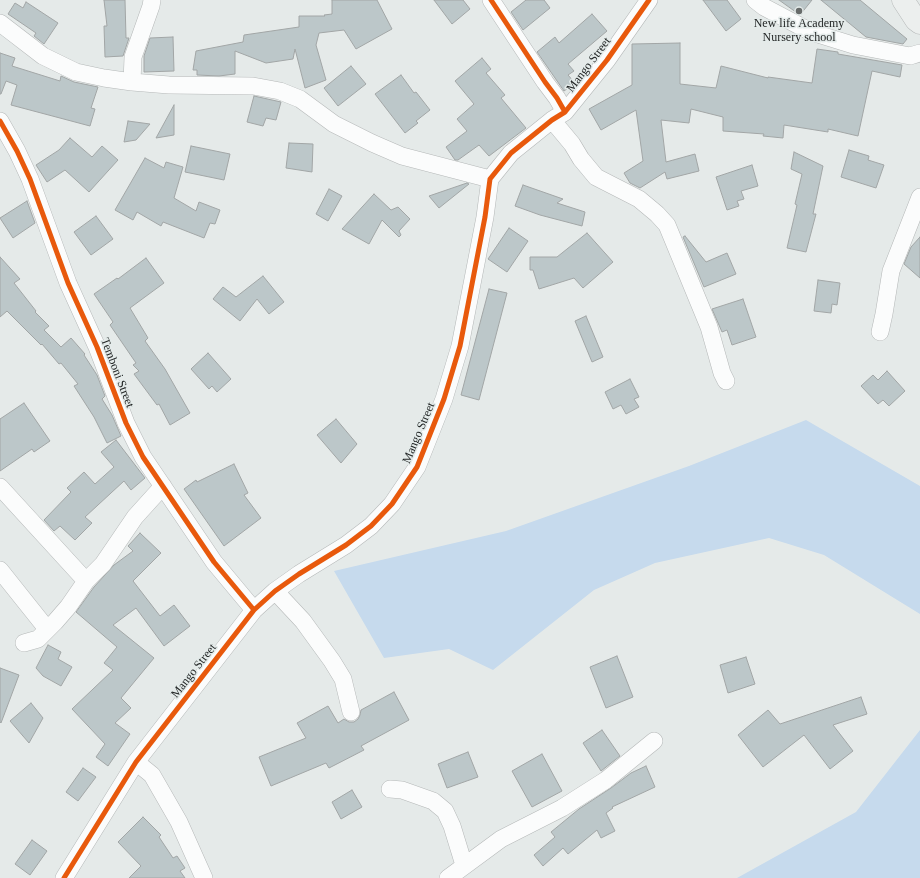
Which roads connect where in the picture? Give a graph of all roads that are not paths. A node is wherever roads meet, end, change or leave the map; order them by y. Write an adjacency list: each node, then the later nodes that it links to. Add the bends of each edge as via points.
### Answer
1 (152, 0): 9 (street, via 133,57)
2 (491, 0): 10 (street, via 557,98)
3 (649, 0): 10 (street, Mango Street, via 607,60)
4 (755, 0): 8 (street, via 811,32 853,45 910,56)
5 (903, 0): 6 (street)
6 (920, 23)
7 (0, 24): 9 (street, via 42,56 76,72)
8 (920, 53)
9 (132, 82): 12 (street, via 253,86 280,92 300,99 334,124 402,156)
10 (558, 116): 12 (street, Mango Street, via 510,153); 15 (street, via 581,159 596,176 639,198 667,225 709,327)
11 (0, 121): 16 (street, Temboni Street, via 30,179 68,283 97,347 126,424 143,457)
12 (490, 179): 20 (street, Mango Street, via 460,346 444,399 417,467 392,504 371,526)
13 (920, 197): 14 (street, via 891,271)
14 (880, 332)
15 (726, 381)
16 (163, 486): 19 (street, via 135,517 103,564); 21 (street, Temboni Street, via 214,562)
17 (0, 487): 19 (street)
18 (0, 570): 22 (street)
19 (86, 581): 22 (street, via 68,607)
20 (275, 592): 21 (street, Mango Street); 24 (street, via 303,621 332,661 342,679)
21 (254, 610): 26 (street, Mango Street)
22 (47, 629): 23 (street, via 38,639)
23 (24, 643)
24 (351, 712)
25 (654, 741): 28 (street, via 606,780 562,808 501,839)
26 (136, 762): 29 (street, Mango Street); 30 (street, via 152,775 179,822)
27 (390, 789): 28 (street, via 402,790 433,801 445,810)
28 (464, 865): 31 (street)
29 (64, 878)
30 (204, 878)
31 (448, 878)

